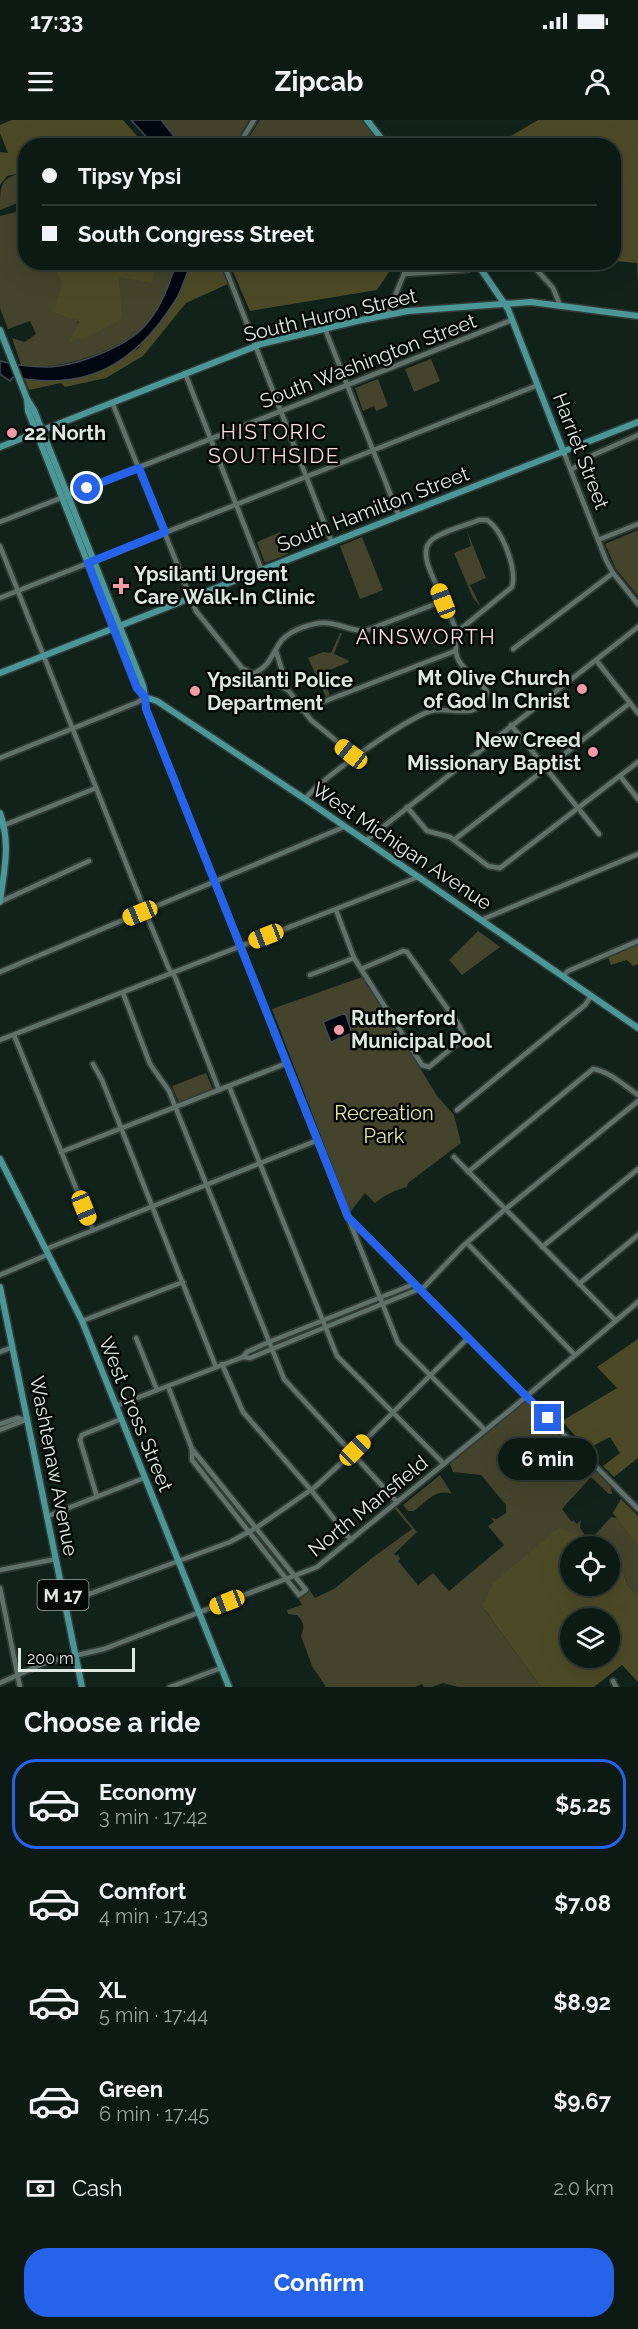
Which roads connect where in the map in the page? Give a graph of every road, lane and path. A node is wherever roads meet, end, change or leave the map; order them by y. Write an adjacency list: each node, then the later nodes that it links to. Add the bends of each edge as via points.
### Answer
1 (254, 120): 3 (street)
2 (366, 120): 4 (main road)
3 (243, 138)
4 (381, 138)
5 (226, 270): 18 (street)
6 (406, 270): 10 (street)
7 (464, 270): 10 (street)
8 (481, 270): 11 (main road, Harriet Street)
9 (538, 270): 12 (street)
10 (404, 274): 13 (street)
11 (504, 303): 12 (main road, South Huron Street); 13 (main road, South Huron Street); 15 (main road, Harriet Street)
12 (560, 304): 14 (main road, South Huron Street)
13 (387, 315): 16 (main road, South Huron Street)
14 (638, 316)
15 (512, 320): 20 (street, South Washington Street); 21 (main road, Harriet Street)
16 (325, 329): 18 (main road, South Huron Street); 20 (street)
17 (0, 330): 25 (main road, via 28,411)
18 (255, 345): 19 (main road, South Huron Street); 23 (street)
19 (185, 374): 22 (main road, South Huron Street); 27 (street)
20 (347, 385): 23 (street, South Washington Street); 29 (street)
21 (538, 385): 29 (street); 30 (main road, Harriet Street)
22 (112, 402): 25 (main road, South Huron Street); 31 (street)
23 (280, 411): 27 (street, South Washington Street); 33 (street)
24 (638, 422): 30 (main road, South Hamilton Street)
25 (40, 431): 28 (main road, South Huron Street); 34 (main road)
26 (638, 435): 32 (street, via 591,456)
27 (210, 439): 31 (street, South Washington Street); 35 (street)
28 (0, 447)
29 (373, 451): 33 (street); 36 (street)
30 (564, 453): 32 (street, Harriet Street); 36 (main road, South Hamilton Street)
31 (139, 468): 34 (street, South Washington Street); 39 (street)
32 (571, 470): 40 (street, Harriet Street)
33 (307, 477): 35 (street); 41 (street)
34 (65, 496): 37 (street, South Washington Street); 43 (main road)
35 (235, 505): 39 (street); 44 (street)
36 (399, 516): 41 (main road, South Hamilton Street)
37 (0, 522)
38 (638, 524): 40 (street)
39 (165, 532): 43 (street); 48 (street)
40 (598, 540): 45 (street, Harriet Street)
41 (332, 543): 44 (main road, South Hamilton Street)
42 (0, 546): 46 (street)
43 (91, 562): 46 (street); 52 (main road)
44 (262, 570): 48 (main road, South Hamilton Street)
45 (613, 573): 50 (street, Harriet Street); 54 (street)
46 (18, 591): 47 (street); 57 (street)
47 (0, 598)
48 (191, 600): 52 (main road, South Hamilton Street); 60 (street, via 234,659)
49 (443, 601): 53 (street); 53 (street, via 427,560 428,544 433,538 488,520 498,531 512,565 512,587); 55 (street, via 365,631 325,623 310,625 286,636)
50 (638, 604)
51 (638, 627): 58 (street)
52 (117, 628): 57 (main road, South Hamilton Street); 62 (main road)
53 (457, 632): 56 (street)
54 (513, 649)
55 (276, 651): 60 (street, via 264,668); 61 (street)
56 (455, 651): 64 (street); 68 (street, via 463,667 487,692 479,706 421,716)
57 (45, 656): 59 (main road, South Hamilton Street); 67 (street)
58 (596, 660): 63 (street); 66 (street)
59 (0, 673)
60 (252, 674): 61 (street)
61 (288, 690): 64 (street)
62 (145, 697): 67 (street); 74 (main road, West Michigan Avenue, via 157,701); 87 (street, via 146,709)
63 (630, 703): 65 (street); 71 (street)
64 (302, 710): 68 (street)
65 (638, 713)
66 (511, 725): 71 (street); 76 (street)
67 (73, 728): 69 (street); 73 (street)
68 (356, 757): 74 (street)
69 (0, 758)
70 (638, 762): 72 (street)
71 (546, 769): 77 (street); 82 (street)
72 (621, 776): 75 (street); 77 (street)
73 (96, 788): 79 (street); 90 (street)
74 (304, 799): 80 (main road, West Michigan Avenue)
75 (638, 799)
76 (407, 807): 82 (street, via 427,831); 83 (street)
77 (579, 808): 81 (street); 82 (street, via 500,868 488,866)
78 (0, 813): 79 (main road)
79 (2, 826): 88 (main road, via 7,852)
80 (344, 826): 83 (main road, West Michigan Avenue); 87 (street)
81 (599, 834)
82 (454, 840)
83 (365, 841): 86 (main road, West Michigan Avenue)
84 (638, 854): 91 (street)
85 (89, 861): 88 (street)
86 (418, 877): 89 (street); 91 (main road, West Michigan Avenue)
87 (215, 882): 90 (street); 93 (street)
88 (0, 902)
89 (336, 910): 93 (street); 94 (street)
90 (145, 911): 96 (street); 97 (street)
91 (481, 920): 99 (main road, West Michigan Avenue)
92 (638, 941): 99 (street)
93 (240, 946): 97 (street); 105 (street)
94 (354, 958): 95 (street); 98 (street)
95 (361, 969): 95 (street, via 425,1067 465,1037 407,952)
96 (0, 972)
97 (172, 973): 100 (street); 108 (street)
98 (310, 975)
99 (563, 976): 101 (main road, West Michigan Avenue)
100 (123, 993): 103 (street); 111 (street, via 150,1064)
101 (591, 996): 102 (main road, West Michigan Avenue); 112 (street)
102 (638, 1028)
103 (14, 1035): 104 (street); 115 (street)
104 (0, 1040)
105 (287, 1063): 107 (street); 114 (street)
106 (93, 1064): 113 (street)
107 (229, 1086): 108 (street); 118 (street)
108 (219, 1090): 111 (street)
109 (638, 1095): 120 (street, via 598,1069 590,1071)
110 (638, 1101): 123 (street)
111 (175, 1107): 113 (street); 121 (street)
112 (457, 1110)
113 (121, 1128): 115 (street); 122 (street)
114 (318, 1140): 118 (street); 124 (street)
115 (61, 1152): 125 (street)
116 (454, 1157): 120 (street)
117 (0, 1159): 129 (main road, West Cross Street)
118 (260, 1163): 121 (street); 141 (street)
119 (638, 1169): 128 (street)
120 (468, 1172): 123 (street)
121 (206, 1185): 122 (street); 145 (street)
122 (152, 1206): 125 (street); 131 (street)
123 (505, 1209): 127 (street); 128 (street)
124 (348, 1217): 132 (street); 136 (street)
125 (93, 1230): 129 (street)
126 (638, 1235): 133 (street)
127 (467, 1243): 135 (street); 149 (street)
128 (542, 1247): 133 (street)
129 (47, 1252): 130 (street); 140 (main road, West Cross Street)
130 (0, 1275)
131 (183, 1282): 140 (street); 152 (street)
132 (414, 1284): 135 (street); 136 (street)
133 (579, 1284): 139 (street)
134 (0, 1287): 146 (main road, Washtenaw Avenue / M 17)
135 (419, 1289): 138 (street); 144 (street)
136 (380, 1299): 138 (street); 141 (street)
137 (638, 1302): 139 (street, North Mansfield)
138 (382, 1305): 142 (street); 153 (street, via 398,1342)
139 (615, 1320): 149 (street, North Mansfield)
140 (82, 1321): 157 (main road, West Cross Street)
141 (323, 1321): 142 (street); 145 (street)
142 (325, 1328): 147 (street); 158 (street, via 339,1359)
143 (136, 1338): 155 (street)
144 (468, 1338): 153 (street); 156 (street)
145 (269, 1342): 147 (street); 150 (street)
146 (13, 1347): 148 (street); 159 (main road, Washtenaw Avenue / M 17)
147 (272, 1349): 150 (street); 165 (street, via 284,1379)
148 (0, 1352)
149 (574, 1354): 156 (street, North Mansfield)
150 (243, 1357): 151 (street)
151 (222, 1364): 152 (street); 168 (street, via 243,1412)
152 (216, 1367): 154 (street)
153 (431, 1374): 158 (street); 163 (street)
154 (168, 1386): 155 (street); 164 (street)
155 (157, 1390): 157 (street)
156 (526, 1396): 163 (street, North Mansfield); 171 (street)
157 (116, 1406): 160 (main road, West Cross Street)
158 (393, 1412): 165 (street); 166 (street)
159 (26, 1419): 161 (street); 162 (street); 172 (main road, Washtenaw Avenue / M 17)
160 (121, 1419): 167 (main road, West Cross Street); 169 (street, via 82,1435 80,1440)
161 (0, 1424)
162 (0, 1430)
163 (485, 1430): 166 (street, North Mansfield)
164 (192, 1449): 173 (street); 174 (street, via 192,1460)
165 (352, 1453): 168 (street); 170 (street)
166 (444, 1464): 170 (street, North Mansfield)
167 (144, 1478): 169 (street); 177 (main road, West Cross Street)
168 (311, 1490): 173 (street); 175 (street)
169 (97, 1497): 172 (street)
170 (397, 1502): 175 (street, North Mansfield)
171 (638, 1509)
172 (48, 1516): 176 (main road, Washtenaw Avenue / M 17)
173 (256, 1528): 174 (street); 179 (street)
174 (250, 1533): 177 (street); 180 (street)
175 (351, 1540): 179 (street, North Mansfield, via 317,1567)
176 (56, 1559): 178 (street); 182 (main road, Washtenaw Avenue / M 17)
177 (178, 1562): 182 (street); 183 (main road, West Cross Street)
178 (0, 1570)
179 (295, 1576): 180 (street, North Mansfield); 180 (street, via 306,1590 303,1594 299,1595)
180 (287, 1580): 183 (street, North Mansfield)
181 (0, 1588): 186 (street)
182 (65, 1604): 184 (main road, Washtenaw Avenue / M 17)
183 (199, 1613): 184 (street, North Mansfield, via 104,1649); 185 (main road, West Cross Street)
184 (76, 1655): 186 (street, North Mansfield); 190 (main road, Washtenaw Avenue / M 17)
185 (221, 1668): 191 (street); 192 (main road, West Cross Street)
186 (18, 1675): 188 (street, North Mansfield); 189 (street)
187 (614, 1681): 193 (street)
188 (0, 1683)
189 (20, 1687)
190 (82, 1687)
191 (170, 1687)
192 (229, 1687)
193 (616, 1687)

